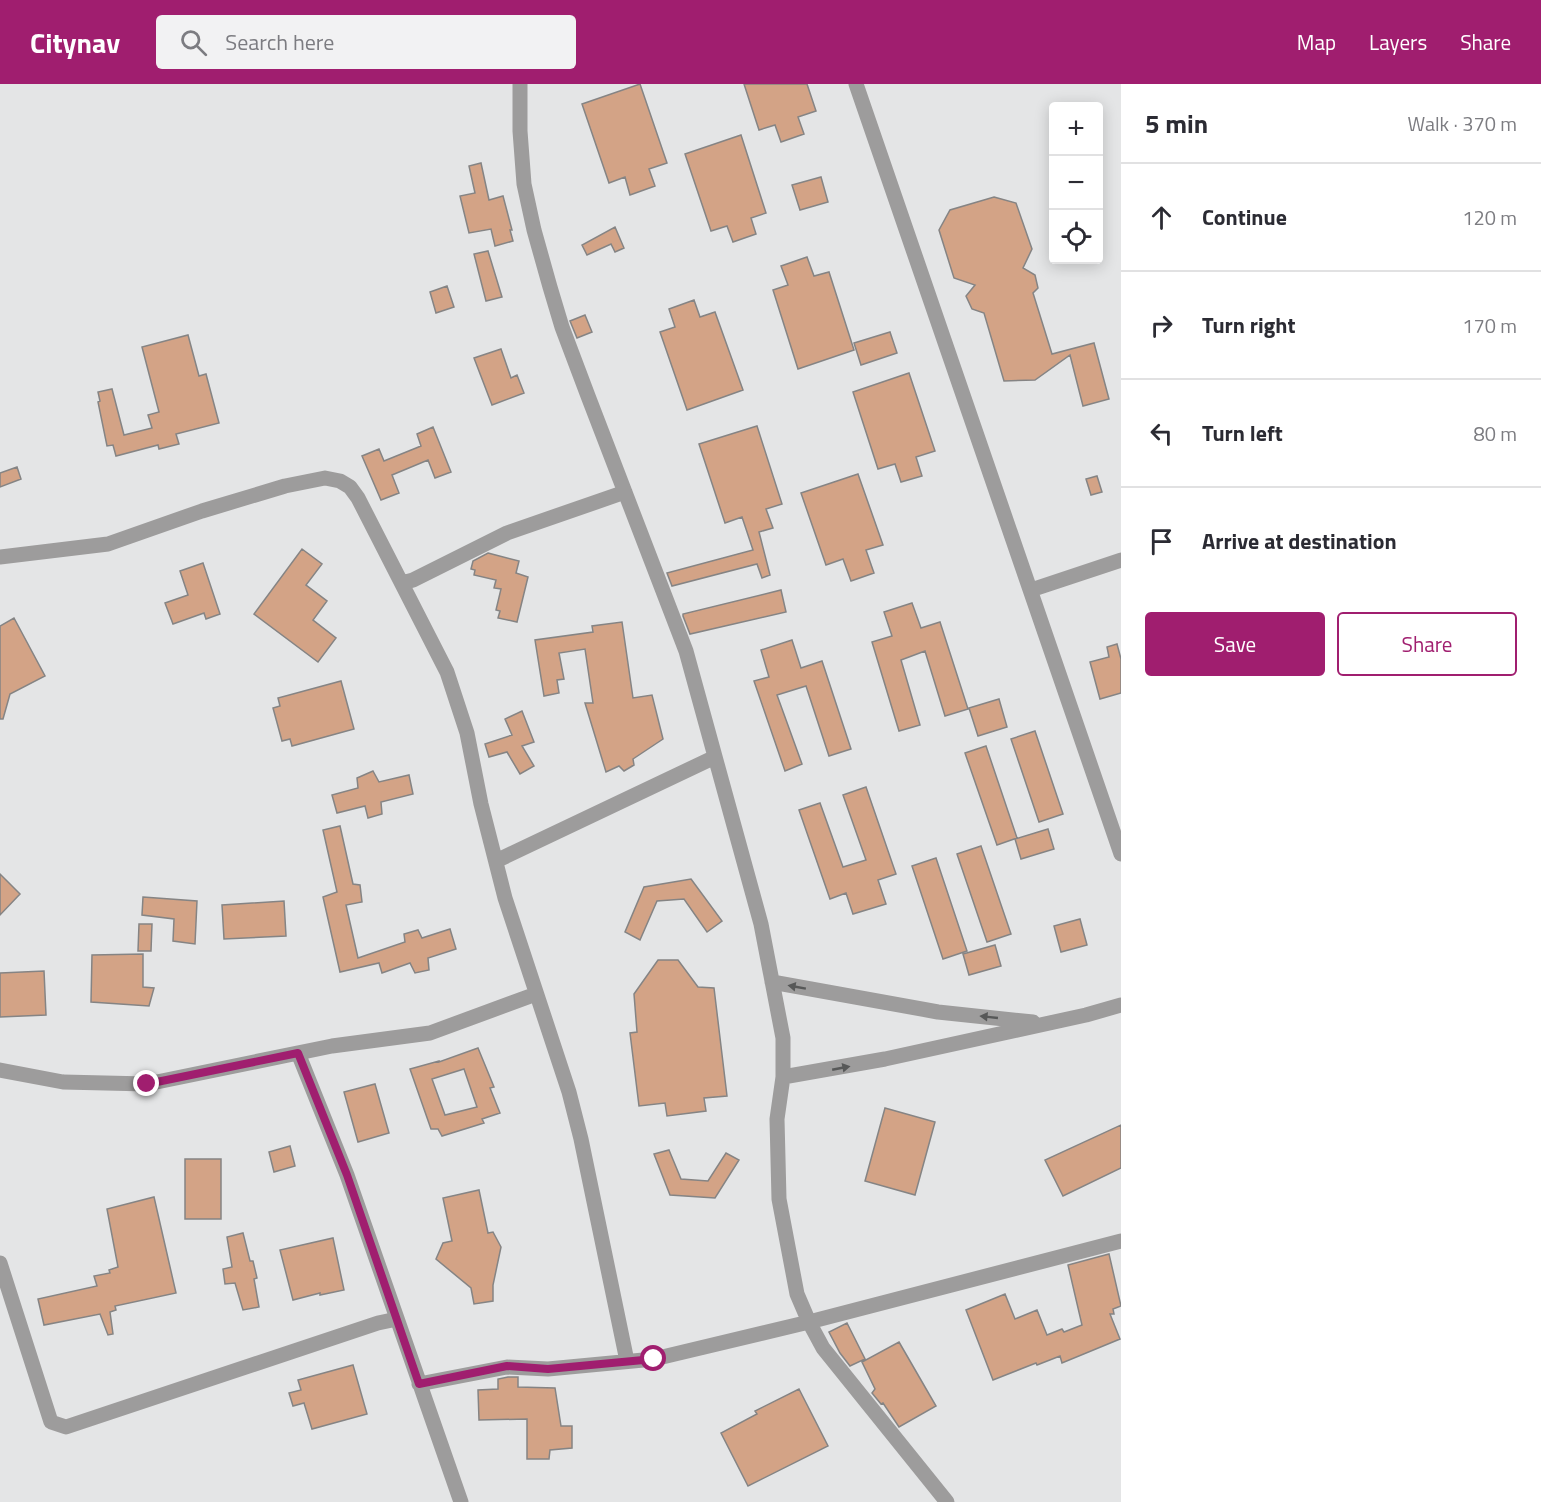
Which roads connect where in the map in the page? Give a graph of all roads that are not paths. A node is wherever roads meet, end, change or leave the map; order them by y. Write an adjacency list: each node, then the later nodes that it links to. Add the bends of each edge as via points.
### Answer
1 (520, 84): 3 (street, via 524,184 534,230 562,327)
2 (856, 84): 7 (street)
3 (625, 492): 6 (street, via 507,533); 8 (street, via 686,651)
4 (0, 557): 6 (street, via 108,544 202,511 325,478 350,487)
5 (1121, 560): 7 (street)
6 (402, 583): 10 (street, via 447,672 467,733)
7 (1030, 590): 9 (street)
8 (714, 757): 10 (street); 11 (street, via 761,924)
9 (1121, 854)
10 (496, 861): 12 (street)
11 (772, 982): 14 (street, one-way to 11, via 938,1012); 17 (street, via 783,1038)
12 (536, 994): 15 (street, via 430,1033); 22 (street, via 572,1101)
13 (1121, 1005): 14 (street)
14 (1047, 1023): 17 (street, one-way to 14)
15 (298, 1053): 16 (street, via 147,1084 63,1082); 20 (street, via 347,1175)
16 (0, 1070)
17 (783, 1077): 21 (street, via 777,1119 779,1199 797,1294)
18 (1121, 1241): 21 (street)
19 (0, 1263): 20 (street, via 51,1422 66,1427)
20 (397, 1319): 23 (street)
21 (809, 1322): 22 (street, via 654,1359); 25 (street, via 838,1367)
22 (627, 1361): 23 (street, via 548,1369 507,1366)
23 (419, 1384): 24 (street)
24 (461, 1502)
25 (947, 1502)

